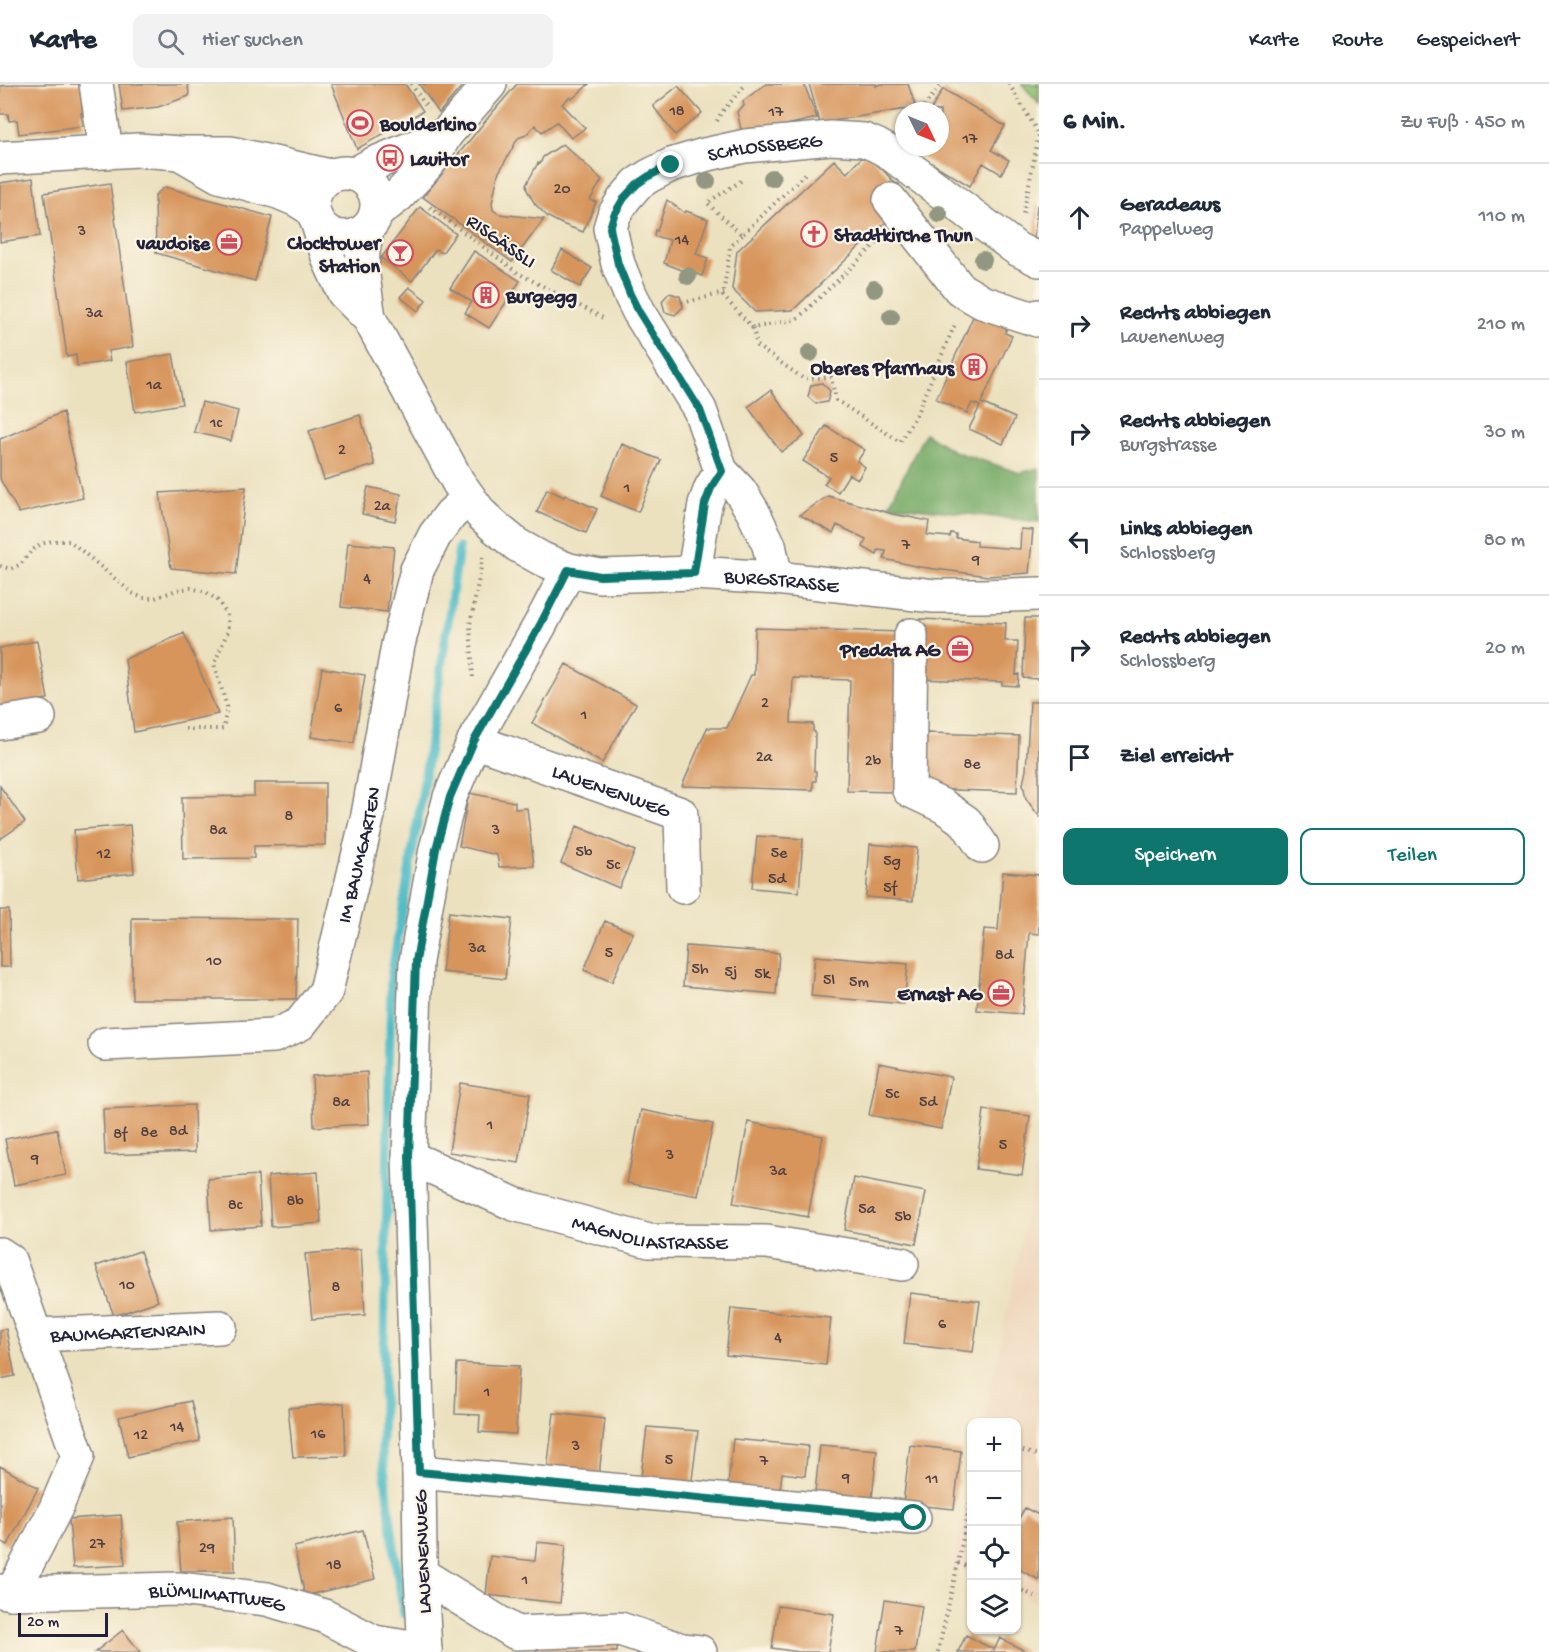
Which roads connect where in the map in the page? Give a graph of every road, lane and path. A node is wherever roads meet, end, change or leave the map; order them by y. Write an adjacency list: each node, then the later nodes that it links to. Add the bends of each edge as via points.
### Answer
1 (96, 84): 8 (street)
2 (411, 84): 7 (path)
3 (490, 84): 7 (street)
4 (942, 84): 6 (path)
5 (1009, 84): 19 (path, via 1039,134)
6 (927, 102)
7 (439, 124): 12 (street, via 374,164); 17 (street, via 431,160)
8 (106, 151): 9 (street); 10 (street)
9 (180, 153): 12 (street, via 231,153); 16 (street, via 219,176 297,200)
10 (0, 158)
11 (808, 171): 18 (path)
12 (343, 175): 16 (street, via 319,186); 17 (street, via 367,181 374,190 377,201)
13 (707, 203): 18 (path)
14 (430, 207): 25 (path, RISGÄSSLI, via 518,273)
15 (897, 209): 21 (street, via 960,289); 26 (path, via 797,318)
16 (315, 217): 17 (street, via 328,233 347,238 357,236); 24 (street, BURGSTRASSE, via 344,293)
17 (372, 221): 24 (street, BURGSTRASSE, via 362,269)
18 (742, 235): 20 (path, via 730,247)
19 (1028, 255): 27 (street, SCHLOSSBERG, via 894,156 864,140 831,138 745,146 671,165 637,184 624,198 610,228 616,255 639,312 700,410)
20 (724, 293): 22 (path); 26 (path)
21 (969, 294): 23 (street, via 1026,317 1037,320); 26 (path, via 916,416 900,441 836,399 831,377 804,379 757,346)
22 (682, 303)
23 (1039, 316)
24 (369, 318): 28 (street, BURGSTRASSE)
25 (613, 326)
26 (753, 328)
27 (722, 471): 32 (street, via 705,504); 33 (street, SCHLOSSBERG, via 753,512 769,545)
28 (469, 498): 31 (street, BURGSTRASSE, via 481,514 517,545); 43 (street, IM BAUMGARTEN, via 450,514 417,570 398,645 368,815 326,991 300,1024 274,1036)
29 (481, 561): 36 (path, via 470,625)
30 (0, 566): 39 (path, via 11,569 21,564 42,544 70,541 143,598 191,588 217,600 227,614 228,631 214,664 227,707 223,729)
31 (568, 570): 32 (street, BURGSTRASSE, via 600,576); 40 (street, LAUENENWEG)
32 (694, 573): 33 (street, BURGSTRASSE)
33 (776, 578): 34 (street, BURGSTRASSE, via 934,596)
34 (1039, 594)
35 (911, 635): 41 (street, via 909,790 966,822)
36 (473, 678)
37 (39, 717): 38 (street)
38 (0, 723)
39 (185, 729)
40 (474, 741): 42 (street, LAUENENWEG, via 681,814); 44 (street, LAUENENWEG, via 450,797 436,849 416,961)
41 (982, 846)
42 (683, 886)
43 (105, 1044)
44 (409, 1157): 46 (street, MAGNOLIASTRASSE, via 514,1204 648,1241 766,1242); 51 (street, LAUENENWEG)
45 (0, 1254): 48 (street, BAUMGARTENRAIN, via 9,1260)
46 (902, 1264)
47 (220, 1327): 48 (street, BAUMGARTENRAIN)
48 (36, 1335): 58 (street, BAUMGARTENRAIN, via 78,1456 56,1508)
49 (1021, 1450): 50 (path)
50 (1039, 1456)
51 (419, 1472): 52 (street); 56 (street, LAUENENWEG)
52 (914, 1518)
53 (967, 1518): 54 (path)
54 (958, 1563): 55 (path); 62 (path)
55 (967, 1567)
56 (421, 1574): 60 (street, LAUENENWEG); 61 (street, via 516,1633 620,1629 682,1650)
57 (1021, 1590): 59 (path)
58 (6, 1592): 60 (street, BLÜMLIMATTWEG, via 178,1589 267,1599 324,1616 374,1642)
59 (1039, 1598)
60 (425, 1651)
61 (700, 1652)
62 (938, 1652)

